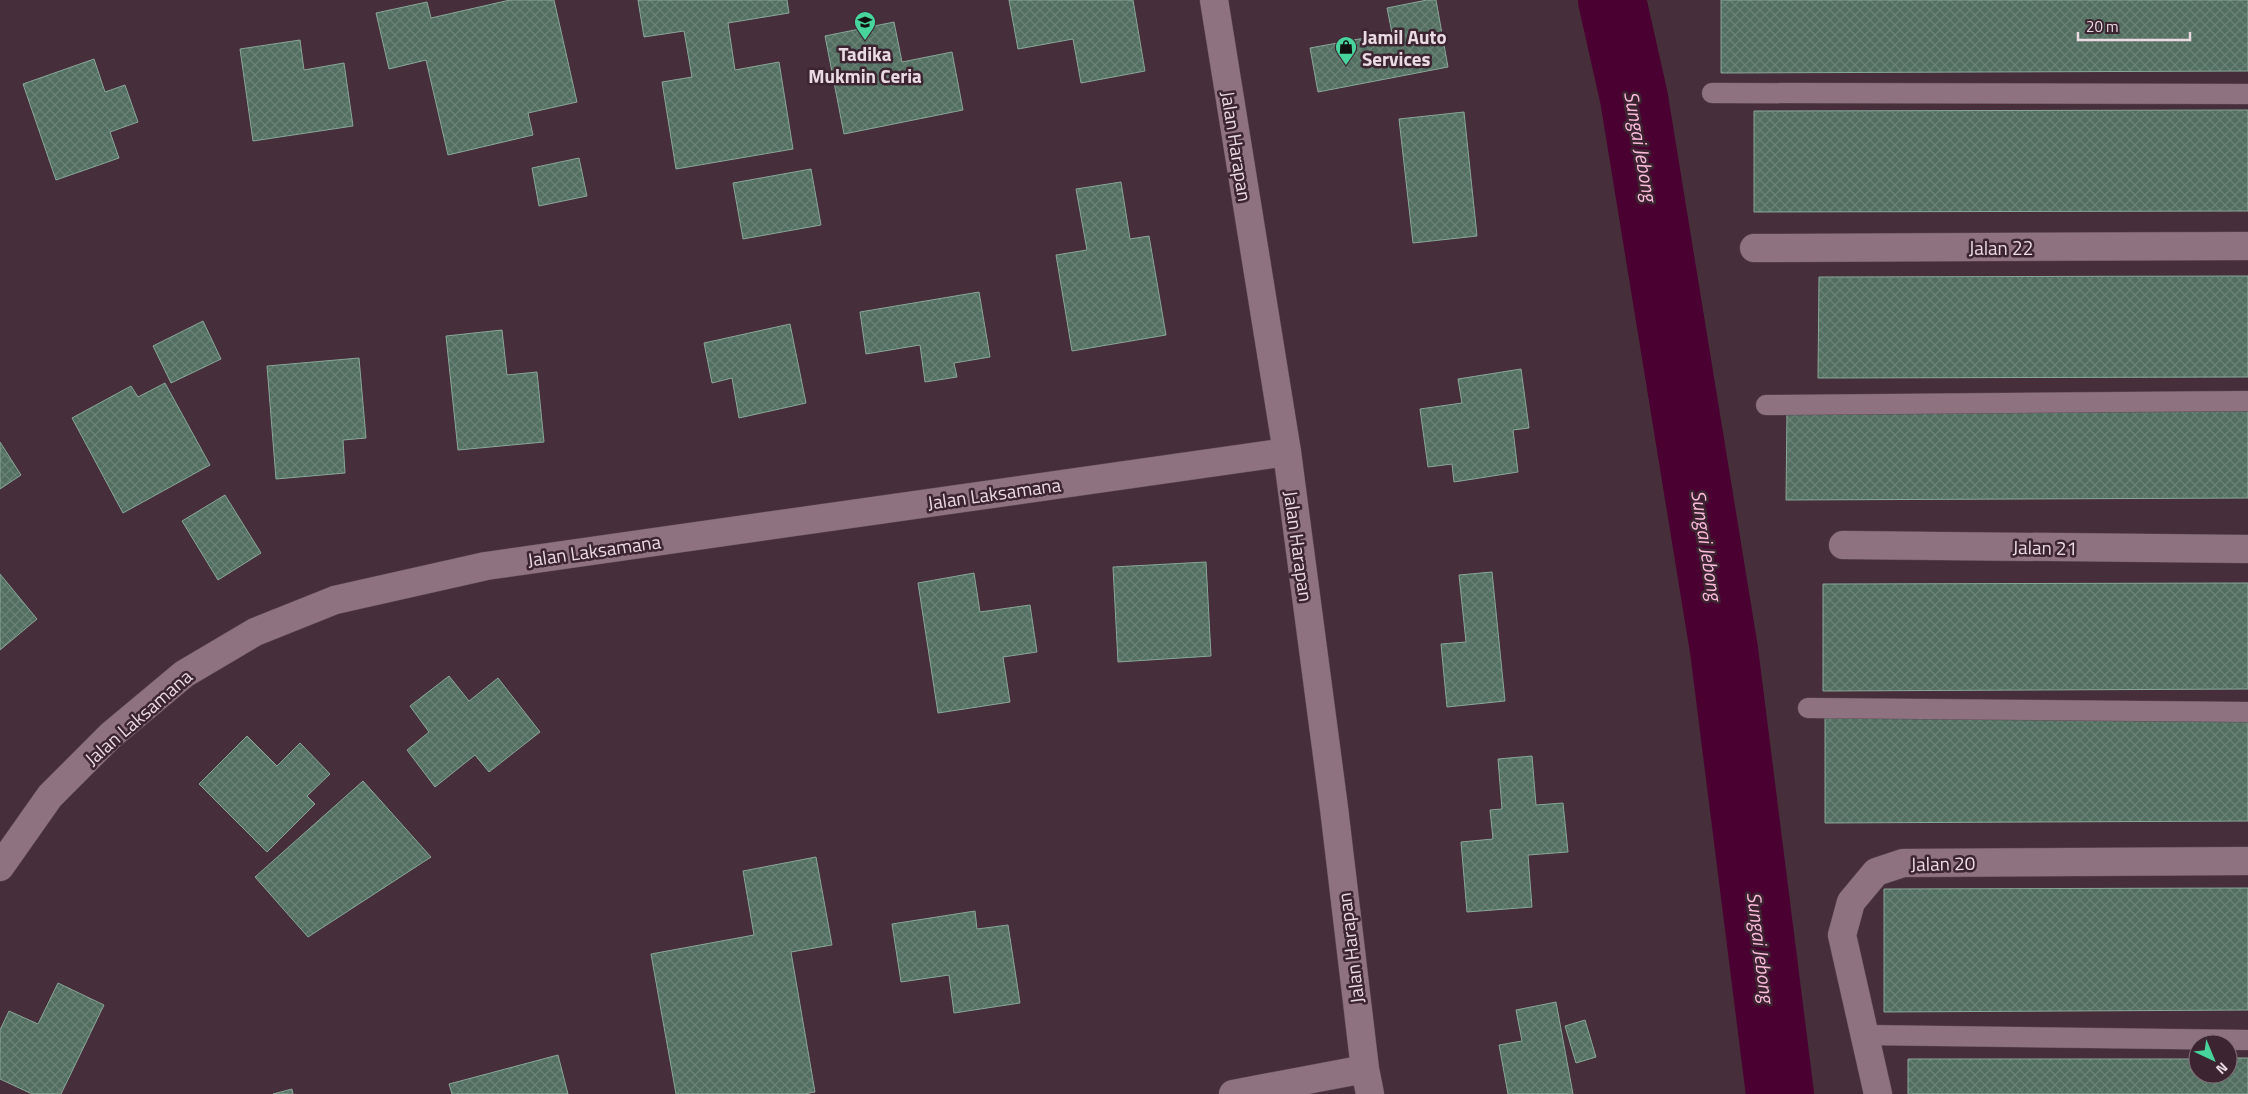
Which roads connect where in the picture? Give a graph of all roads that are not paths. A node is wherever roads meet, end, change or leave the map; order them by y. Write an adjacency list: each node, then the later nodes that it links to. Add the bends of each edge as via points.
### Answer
1 (1214, 0): 8 (street, Jalan Harapan)
2 (1712, 93): 3 (lane)
3 (2248, 94)
4 (2248, 246): 5 (street, Jalan 22)
5 (1754, 248)
6 (2248, 401): 7 (lane)
7 (1766, 405)
8 (1287, 452): 14 (street, Jalan Laksamana, via 486,566 335,600 255,632 184,674 111,735 50,796); 17 (street, Jalan Harapan)
9 (1843, 545): 10 (street, Jalan 21)
10 (2248, 549)
11 (1808, 708): 12 (lane)
12 (2248, 712)
13 (2248, 861): 15 (street, Jalan 20, via 1903,863 1876,872 1851,902 1842,935)
14 (0, 867)
15 (1865, 1035): 16 (lane); 19 (street, Jalan 20)
16 (2248, 1040)
17 (1368, 1082): 18 (street)
18 (1233, 1094)
19 (1878, 1094)

